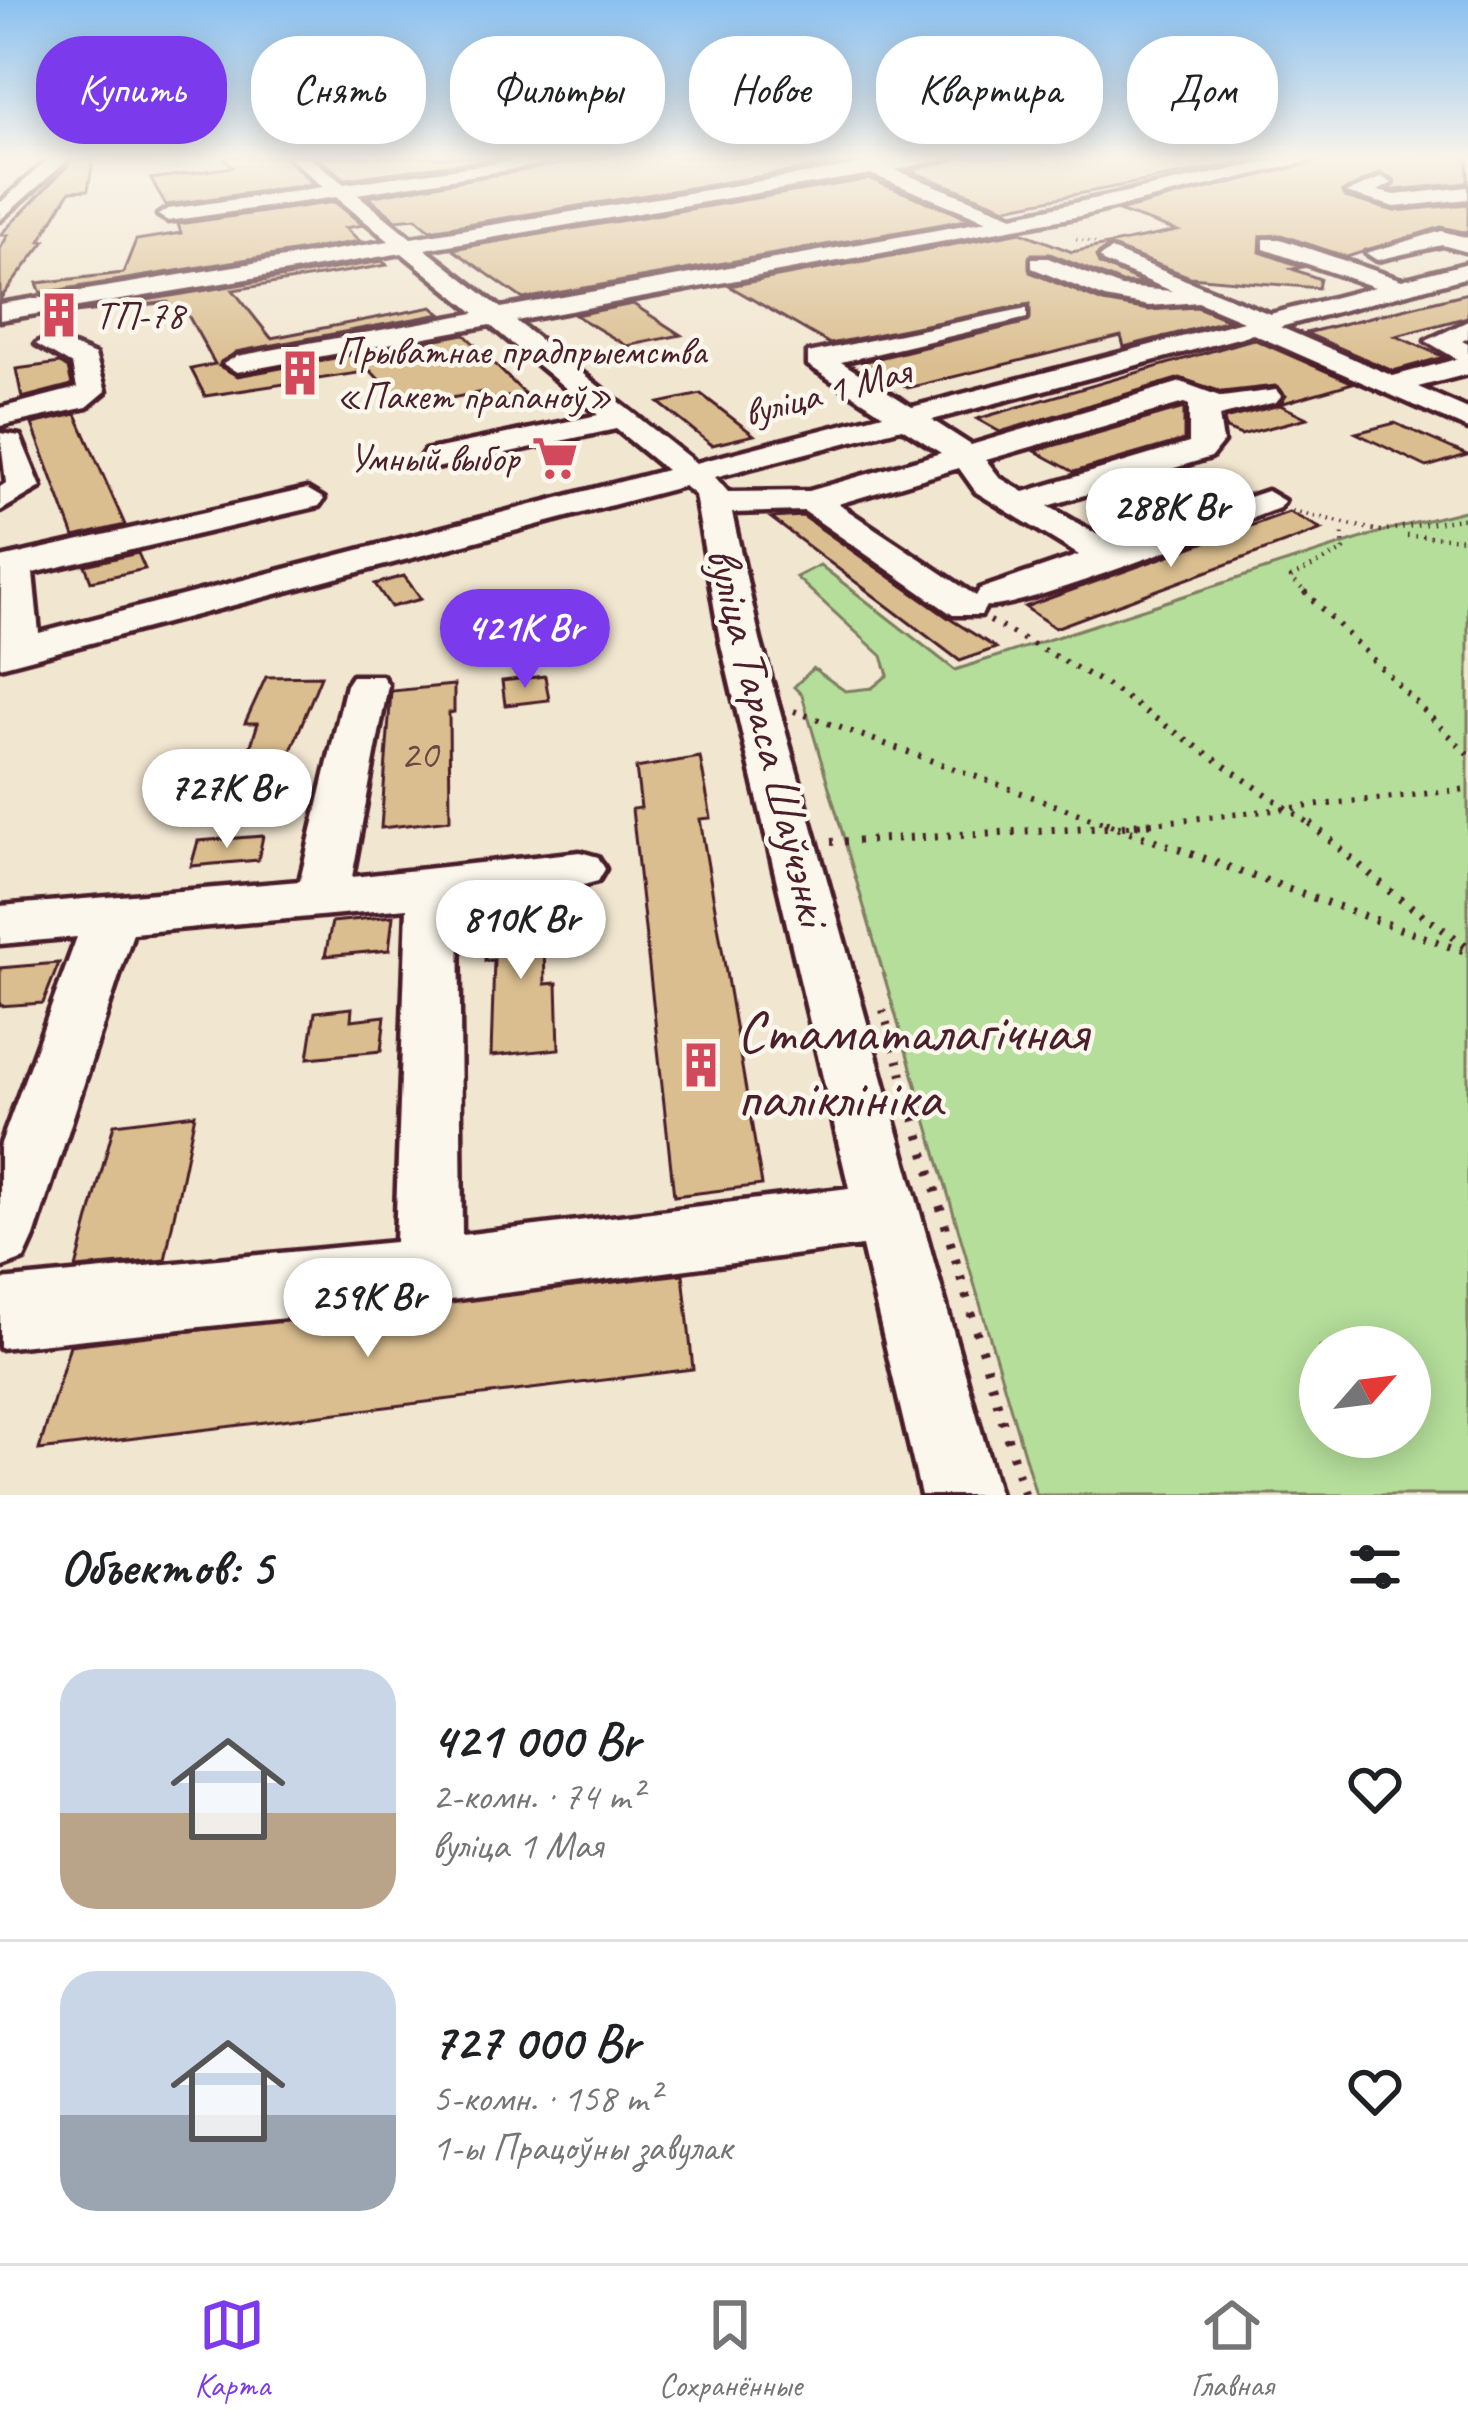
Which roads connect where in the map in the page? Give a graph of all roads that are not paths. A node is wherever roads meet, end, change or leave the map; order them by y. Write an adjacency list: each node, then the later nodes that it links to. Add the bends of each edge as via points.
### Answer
1 (379, 227): 10 (street)
2 (532, 227): 10 (street)
3 (992, 227): 21 (street)
4 (1028, 227): 5 (street, via 1076,239)
5 (1067, 227)
6 (1468, 232): 7 (street)
7 (1442, 238): 9 (street); 11 (street)
8 (1272, 244): 16 (street)
9 (1468, 245)
10 (406, 248): 18 (street); 21 (street)
11 (1378, 253)
12 (1111, 256): 17 (street)
13 (1158, 259): 20 (street)
14 (1040, 263): 17 (street, via 1120,298)
15 (1468, 270): 16 (street, вуліца 1 Мая)
16 (1402, 288): 20 (street, вуліца 1 Мая)
17 (1196, 295): 22 (street)
18 (0, 312)
19 (1018, 313): 35 (street, via 818,359)
20 (1303, 314): 22 (street, вуліца 1 Мая)
21 (494, 315): 27 (street); 34 (street)
22 (1263, 324): 26 (street, вуліца 1 Мая); 29 (street)
23 (1468, 328): 25 (street, via 1439,341)
24 (49, 344): 33 (street, via 85,361 92,391)
25 (1468, 354)
26 (1118, 363): 31 (street); 35 (street, вуліца 1 Мая)
27 (237, 364)
28 (1468, 365): 29 (street)
29 (1392, 385): 32 (street)
30 (1266, 396): 31 (street, via 1219,407)
31 (1194, 397): 37 (street); 44 (street, via 1207,442 1200,449)
32 (1460, 410)
33 (0, 417)
34 (625, 418): 38 (street); 39 (street)
35 (909, 418): 37 (street); 39 (street, вуліца 1 Мая)
36 (0, 442): 41 (street, via 9,442 23,488)
37 (965, 455): 42 (street); 44 (street, via 988,485)
38 (436, 458)
39 (704, 488): 42 (street); 46 (street, вуліца 1 Мая); 53 (street, вуліца Тараса Шаўчэнкі)
40 (307, 499): 46 (street, via 14,566)
41 (0, 501)
42 (811, 501): 45 (street, via 980,602)
43 (1267, 501): 45 (street)
44 (1020, 504): 45 (street)
45 (1112, 559)
46 (10, 652)
47 (368, 685): 50 (street)
48 (580, 869): 49 (street)
49 (433, 888): 50 (street); 55 (street)
50 (322, 896): 51 (street)
51 (112, 915): 52 (street); 54 (street)
52 (0, 925)
53 (888, 1213): 55 (street); 57 (street, вуліца Тараса Шаўчэнкі)
54 (0, 1237)
55 (428, 1271): 56 (street)
56 (0, 1314)
57 (960, 1495)

